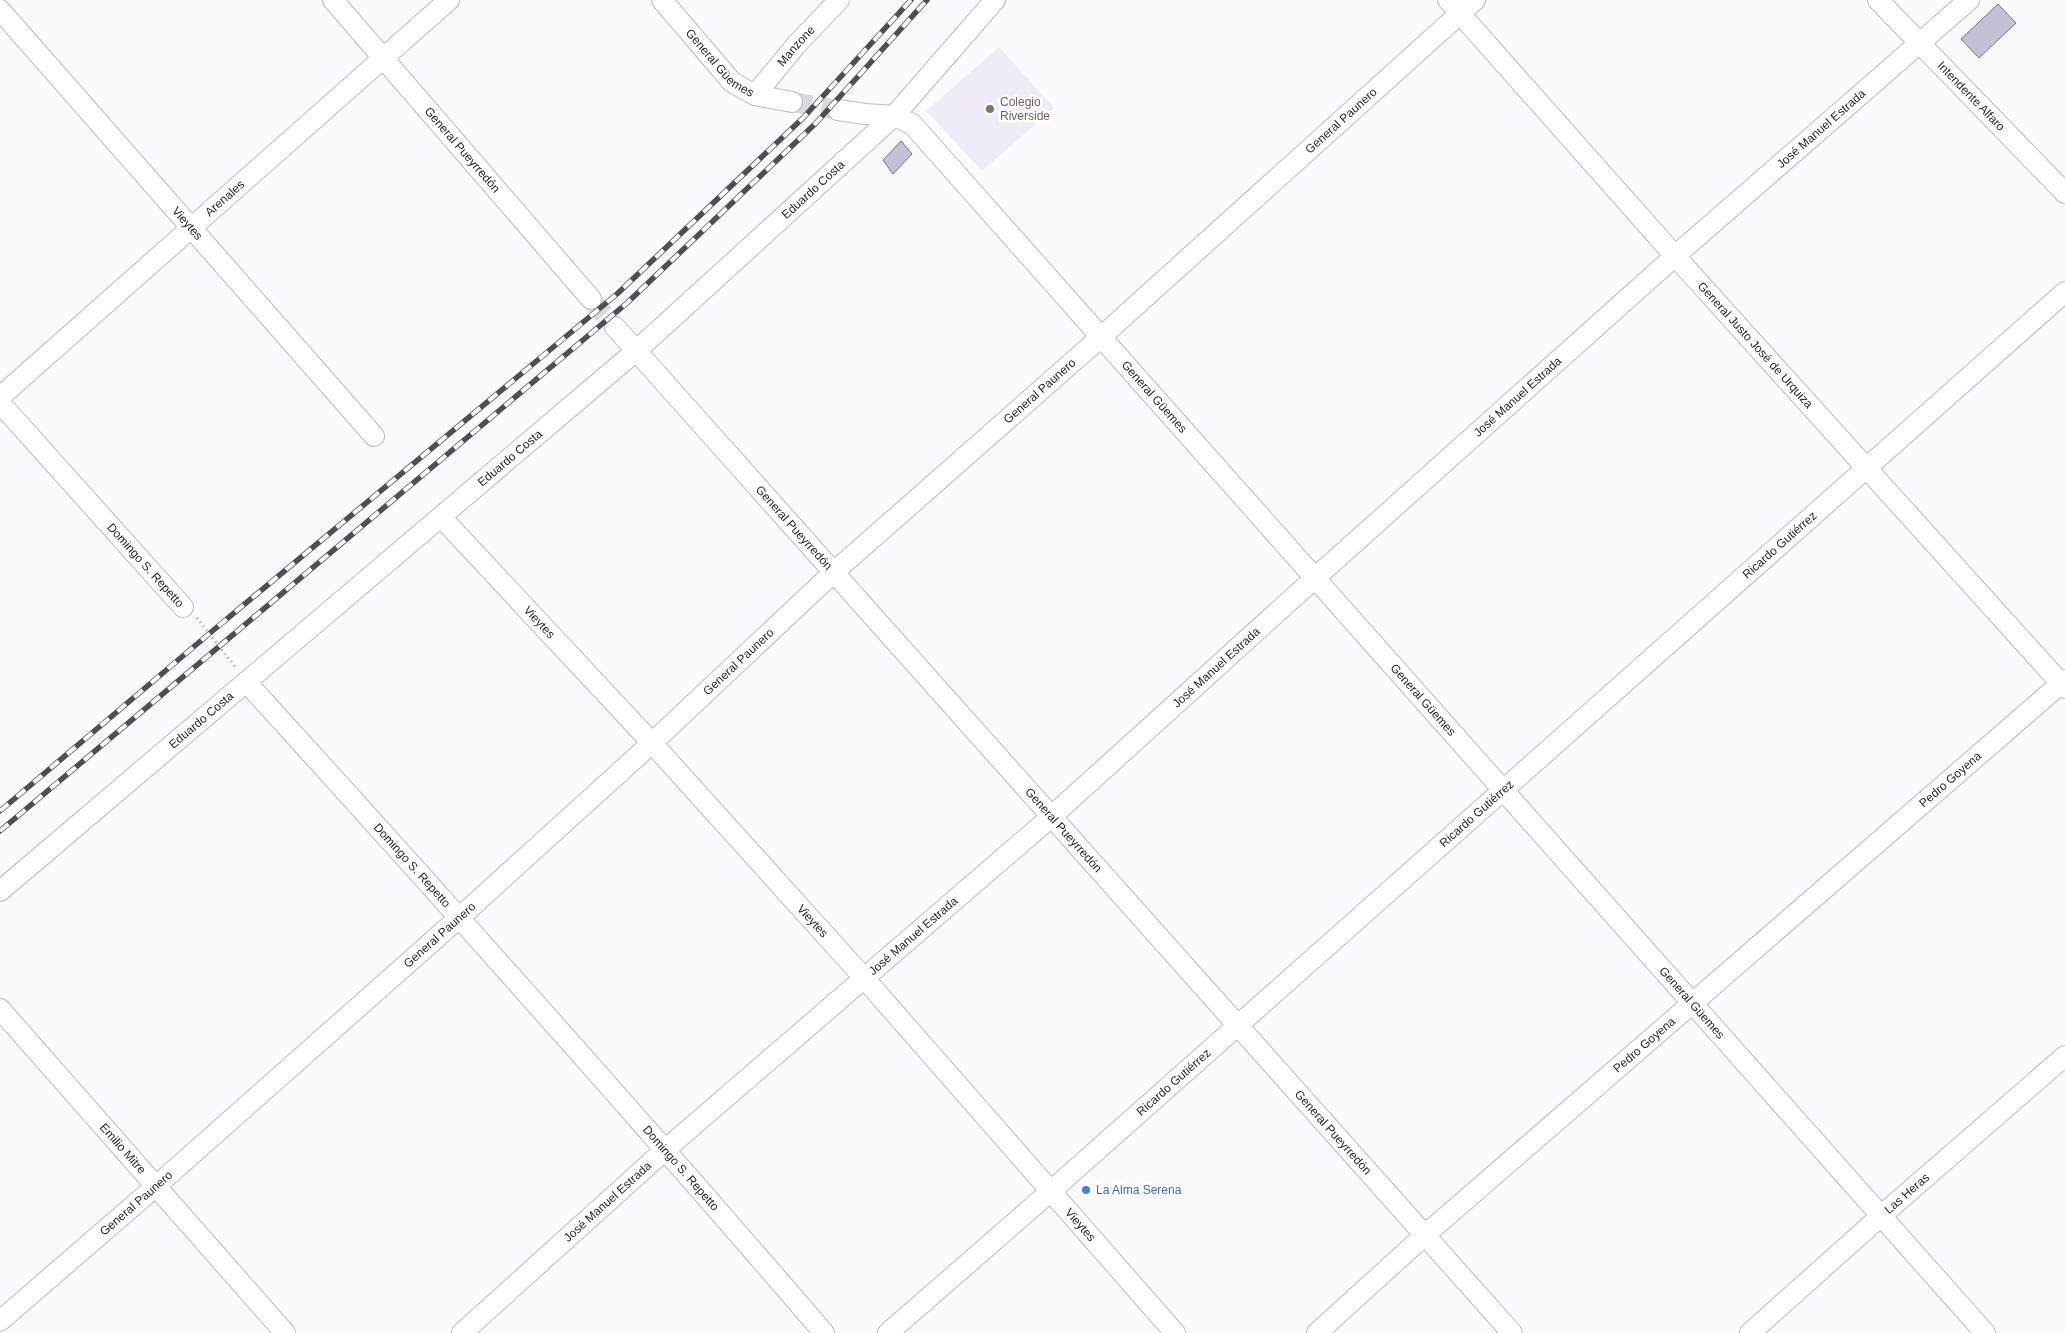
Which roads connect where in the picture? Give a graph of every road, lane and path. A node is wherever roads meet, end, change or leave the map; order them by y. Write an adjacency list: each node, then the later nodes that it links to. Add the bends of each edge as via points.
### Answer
1 (333, 0): 12 (street, General Pueyrredón)
2 (449, 0): 12 (street, Arenales)
3 (662, 0): 13 (street, General Güemes, via 732,82)
4 (839, 0): 13 (street, Manzone)
5 (995, 0): 16 (street, Eduardo Costa)
6 (1475, 0): 9 (street, General Paunero)
7 (1878, 0): 11 (street, Intendente Alfaro)
8 (1970, 0): 11 (street, José Manuel Estrada)
9 (1454, 7): 19 (street, General Justo José de Urquiza); 23 (street, General Paunero)
10 (5, 9): 18 (street, Vieytes)
11 (1920, 45): 17 (street, Intendente Alfaro); 19 (street, José Manuel Estrada)
12 (383, 58): 18 (street, Arenales); 21 (street, General Pueyrredón)
13 (755, 95): 14 (street, General Güemes)
14 (792, 102)
15 (838, 110): 16 (street, General Güemes)
16 (894, 116): 23 (street, General Güemes, via 912,124); 24 (street, Eduardo Costa)
17 (2065, 193)
18 (192, 227): 25 (street, Arenales); 27 (street, Vieytes)
19 (1675, 256): 28 (street, General Justo José de Urquiza); 31 (street, José Manuel Estrada)
20 (2065, 292): 28 (street, Ricardo Gutiérrez)
21 (591, 299)
22 (615, 327): 24 (street, General Pueyrredón)
23 (1100, 336): 30 (street, General Paunero); 31 (street, General Güemes)
24 (636, 351): 29 (street, Eduardo Costa); 30 (street, General Pueyrredón)
25 (0, 397)
26 (0, 403): 32 (street, Domingo S. Repetto)
27 (374, 436)
28 (1867, 468): 34 (street, General Justo José de Urquiza); 36 (street, Ricardo Gutiérrez)
29 (441, 517): 33 (street, Eduardo Costa); 35 (street, Vieytes)
30 (834, 572): 35 (street, General Paunero); 37 (street, General Pueyrredón)
31 (1315, 578): 36 (street, General Güemes); 37 (street, José Manuel Estrada)
32 (183, 608): 33 (path, Domingo S. Repetto, via 189,608)
33 (247, 683): 38 (street, Eduardo Costa); 39 (street, Domingo S. Repetto)
34 (2064, 684): 41 (street, Pedro Goyena)
35 (652, 743): 39 (street, General Paunero); 40 (street, Vieytes)
36 (1503, 790): 41 (street, General Güemes); 43 (street, Ricardo Gutiérrez)
37 (1052, 817): 40 (street, José Manuel Estrada); 43 (street, General Pueyrredón)
38 (0, 892)
39 (460, 917): 45 (street, Domingo S. Repetto); 46 (street, General Paunero)
40 (864, 978): 45 (street, José Manuel Estrada); 47 (street, Vieytes)
41 (1692, 1003): 48 (street, General Güemes); 49 (street, Pedro Goyena)
42 (0, 1009): 46 (street, Emilio Mitre)
43 (1238, 1026): 47 (street, Ricardo Gutiérrez); 49 (street, General Pueyrredón)
44 (2065, 1056): 48 (street, Las Heras)
45 (666, 1149): 52 (street, José Manuel Estrada); 53 (street, Domingo S. Repetto)
46 (155, 1186): 50 (street, General Paunero); 51 (street, Emilio Mitre)
47 (1051, 1192): 54 (street, Ricardo Gutiérrez); 55 (street, Vieytes)
48 (1881, 1216): 58 (street, Las Heras); 59 (street, General Güemes)
49 (1424, 1235): 56 (street, Pedro Goyena); 57 (street, General Pueyrredón)
50 (0, 1321)
51 (285, 1333)
52 (462, 1333)
53 (824, 1333)
54 (888, 1333)
55 (1175, 1333)
56 (1317, 1333)
57 (1512, 1333)
58 (1750, 1333)
59 (1985, 1333)

